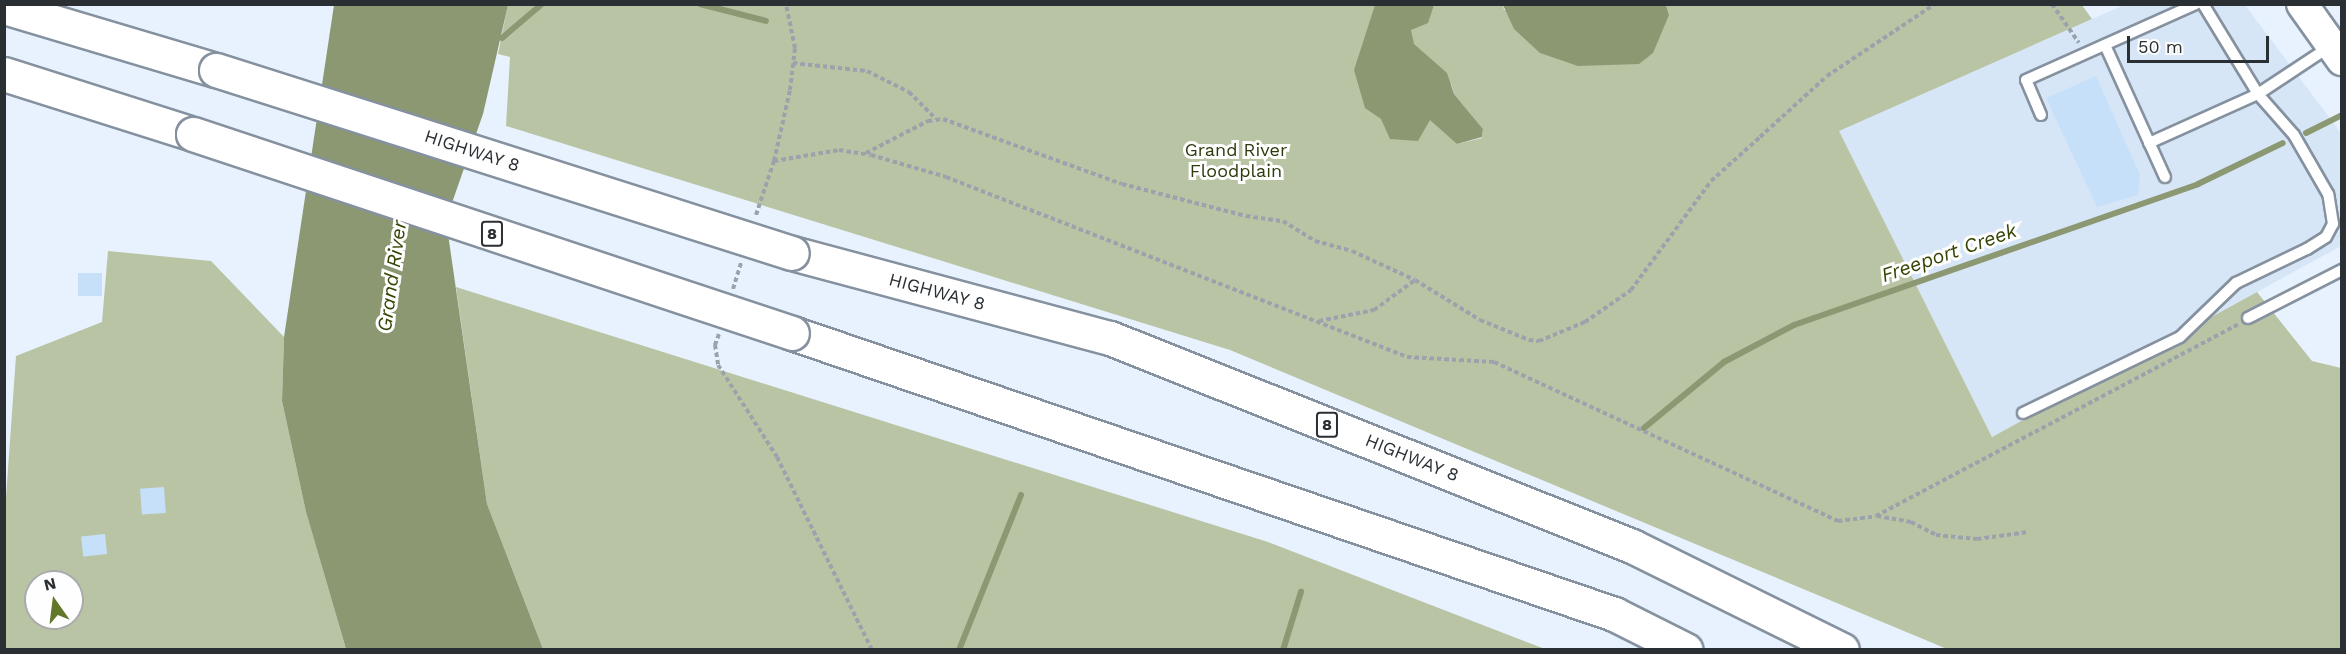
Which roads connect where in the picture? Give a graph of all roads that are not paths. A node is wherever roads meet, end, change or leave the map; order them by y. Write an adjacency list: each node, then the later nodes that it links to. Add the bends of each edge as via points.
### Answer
1 (2196, 4): 5 (lane)
2 (2203, 4): 8 (lane)
3 (2302, 4): 6 (main road)
4 (4, 7): 16 (highway, HIGHWAY 8 / 8, bridge, via 216,70 792,253 1110,338 1632,546)
5 (2106, 45): 9 (lane, via 2026,80); 10 (lane)
6 (2338, 48): 8 (lane)
7 (4, 74): 15 (highway, 8, bridge, via 792,333 1614,614)
8 (2258, 94): 10 (lane); 14 (lane, via 2294,135 2328,194 2334,224 2326,237 2277,266 2236,283 2180,337)
9 (2041, 115)
10 (2149, 142): 11 (lane)
11 (2165, 177)
12 (2342, 270): 13 (lane)
13 (2248, 318)
14 (2023, 414)
15 (1686, 650)
16 (1842, 650)

